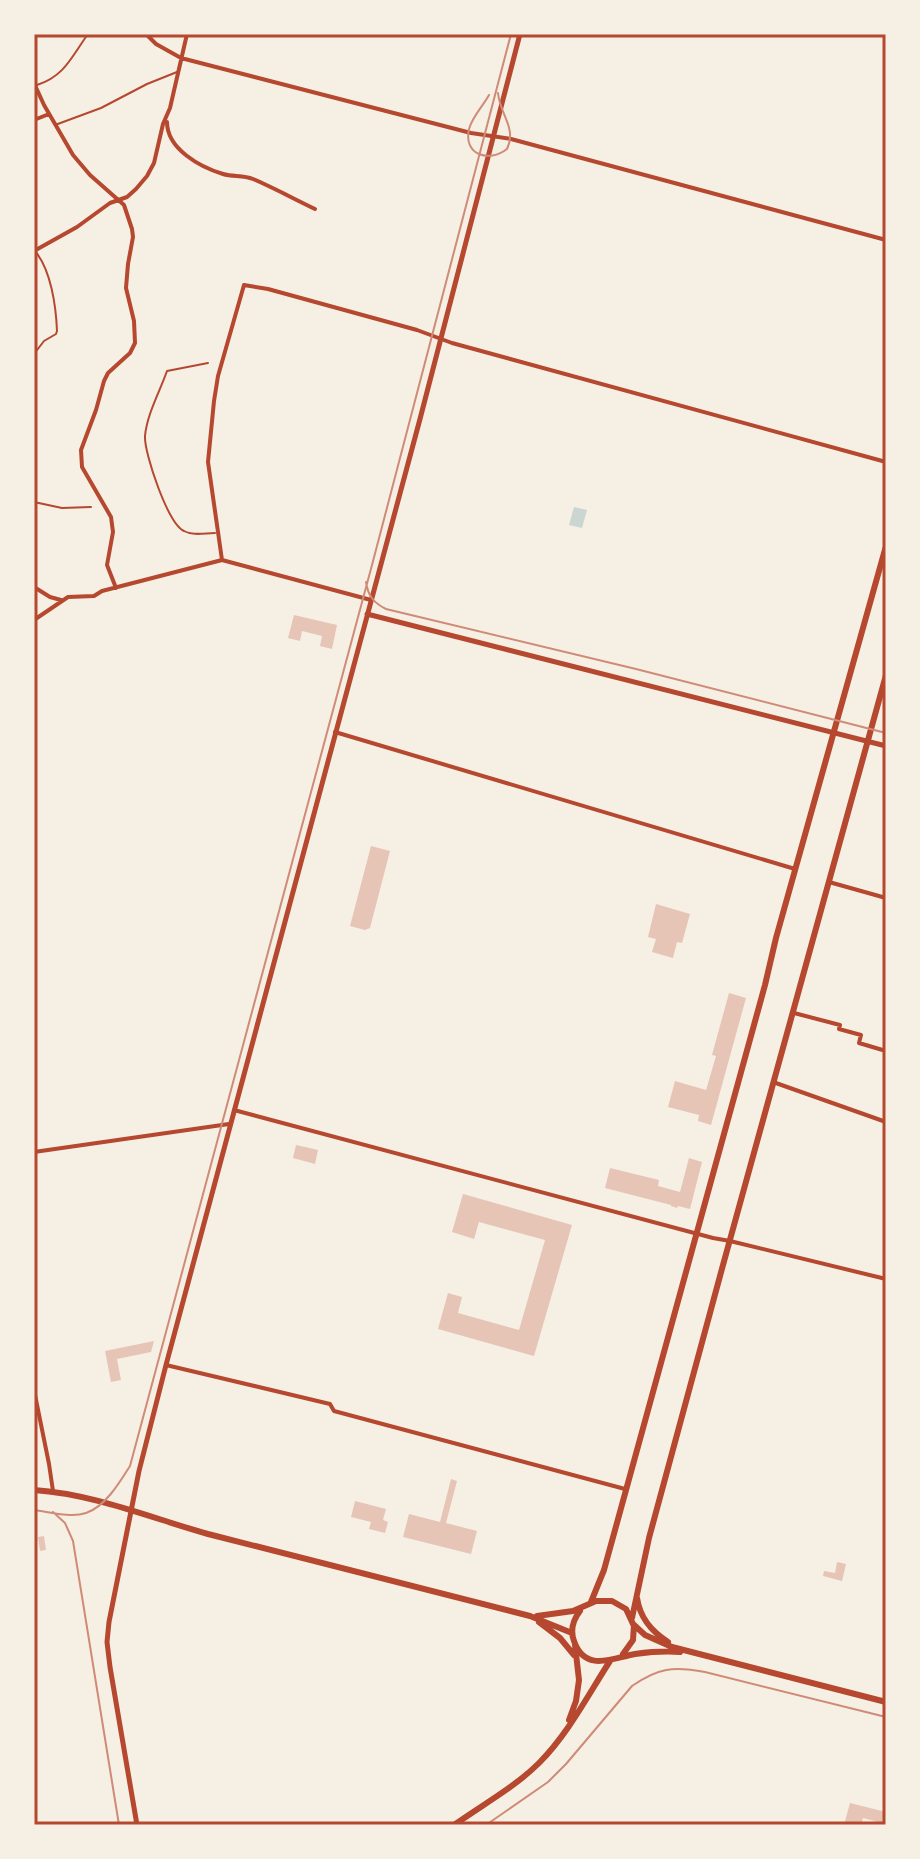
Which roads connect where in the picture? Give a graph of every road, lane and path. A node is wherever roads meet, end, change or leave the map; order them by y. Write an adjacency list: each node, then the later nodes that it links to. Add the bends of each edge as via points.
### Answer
1 (88, 34): 7 (lane, via 56,77)
2 (146, 34): 5 (street)
3 (187, 34): 5 (street)
4 (520, 34): 12 (street)
5 (181, 58): 6 (street); 12 (street)
6 (179, 72): 10 (street); 11 (lane)
7 (34, 85): 8 (street)
8 (49, 114): 9 (street); 11 (street)
9 (34, 120)
10 (167, 120): 13 (street, via 152,167 135,191); 14 (street, via 171,138 203,166 251,178)
11 (55, 125): 13 (street, via 83,168)
12 (493, 137): 15 (street); 17 (street)
13 (118, 200): 16 (street); 27 (street, via 133,237 126,288 135,343 108,373 81,450 82,467 111,517 107,565)
14 (315, 209)
15 (886, 240)
16 (34, 251): 18 (lane, via 52,292 57,331)
17 (440, 338): 20 (street); 23 (street, via 244,285 214,405 208,464); 29 (street)
18 (34, 354)
19 (208, 363): 23 (lane, via 167,371 145,437 157,484 179,528)
20 (886, 462)
21 (34, 502): 22 (lane)
22 (91, 507)
23 (218, 533): 25 (street)
24 (886, 546): 34 (main road)
25 (222, 560): 27 (street); 29 (street)
26 (34, 587): 28 (street)
27 (116, 588): 28 (street)
28 (63, 600): 31 (street)
29 (371, 600): 30 (street)
30 (367, 614): 33 (street); 34 (street)
31 (34, 620)
32 (886, 675): 35 (main road)
33 (335, 732): 37 (street); 43 (street)
34 (834, 732): 35 (street); 37 (main road)
35 (868, 741): 36 (street); 38 (main road)
36 (886, 746)
37 (795, 869): 47 (main road)
38 (829, 882): 39 (street); 40 (main road)
39 (886, 898)
40 (794, 1013): 41 (street, via 840,1025 839,1029 861,1035 859,1043); 42 (main road)
41 (886, 1051)
42 (773, 1082): 44 (street); 48 (main road)
43 (234, 1109): 45 (street); 47 (street)
44 (886, 1122)
45 (229, 1124): 46 (street); 50 (street)
46 (34, 1152)
47 (695, 1233): 48 (street); 53 (main road)
48 (730, 1241): 49 (street); 56 (main road)
49 (886, 1279)
50 (166, 1365): 53 (street, via 330,1404 334,1411); 55 (street)
51 (34, 1390): 54 (street)
52 (34, 1490): 54 (main road)
53 (625, 1490): 57 (main road)
54 (53, 1491): 55 (main road)
55 (131, 1511): 59 (main road); 70 (street, via 107,1642)
56 (636, 1593): 60 (main road); 63 (main road, via 646,1624)
57 (591, 1602): 58 (main road); 60 (main road, via 617,1603)
58 (582, 1608): 59 (main road); 61 (main road)
59 (530, 1616): 61 (main road); 66 (main road)
60 (632, 1621): 63 (main road, via 653,1639); 65 (main road, via 631,1645)
61 (572, 1633): 62 (main road)
62 (575, 1643): 66 (main road); 67 (main road, via 589,1659)
63 (682, 1650): 64 (main road)
64 (692, 1653): 65 (main road); 68 (main road)
65 (620, 1657): 67 (main road)
66 (576, 1658): 69 (main road, via 578,1691)
67 (610, 1661): 69 (main road)
68 (886, 1702)
69 (565, 1730): 71 (main road, via 533,1769)
70 (137, 1825)
71 (454, 1825)

